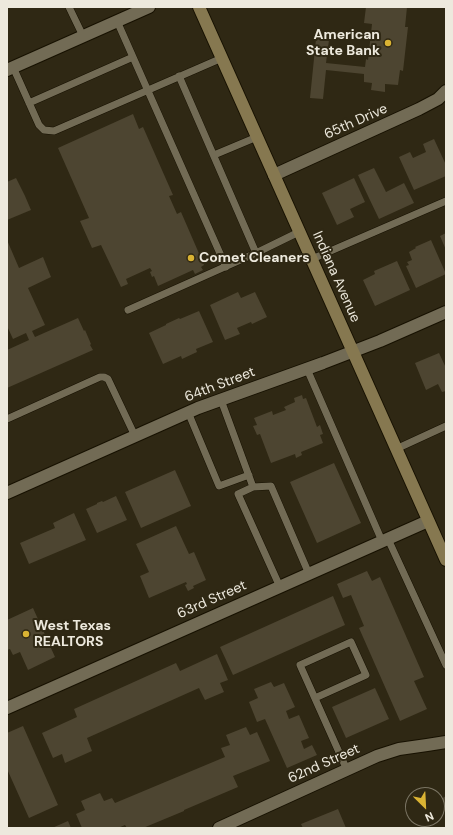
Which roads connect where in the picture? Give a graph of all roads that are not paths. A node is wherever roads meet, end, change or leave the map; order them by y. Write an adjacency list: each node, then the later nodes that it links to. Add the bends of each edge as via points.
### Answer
1 (69, 7): 5 (lane)
2 (149, 7): 4 (street)
3 (199, 7): 7 (main road, Indiana Avenue)
4 (117, 21): 5 (street); 6 (lane)
5 (83, 36): 8 (street)
6 (133, 57): 10 (lane); 12 (lane)
7 (222, 58): 9 (lane); 13 (main road, Indiana Avenue)
8 (10, 69): 12 (lane)
9 (179, 76): 10 (lane); 14 (lane)
10 (148, 90): 12 (lane, via 54,131 44,130 39,125); 20 (lane)
11 (446, 91): 15 (street, 65th Drive, via 438,99 419,109)
12 (30, 103)
13 (257, 137): 14 (lane); 15 (main road, Indiana Avenue)
14 (214, 155): 18 (lane)
15 (274, 175): 17 (main road, Indiana Avenue)
16 (446, 201): 19 (lane)
17 (299, 232): 18 (lane); 19 (main road, Indiana Avenue)
18 (256, 253): 20 (lane)
19 (312, 260): 23 (main road, Indiana Avenue)
20 (226, 267): 21 (lane)
21 (128, 310)
22 (446, 312): 23 (street, 64th Street)
23 (353, 351): 24 (street, 64th Street); 30 (main road, Indiana Avenue)
24 (307, 369): 25 (street, 64th Street); 35 (lane)
25 (221, 400): 26 (street, 64th Street); 31 (lane)
26 (188, 412): 29 (street, 64th Street); 31 (lane, via 219,486)
27 (7, 418): 29 (lane, via 104,377 108,379)
28 (446, 426): 30 (lane)
29 (135, 436): 33 (street, 64th Street)
30 (396, 449): 34 (main road, Indiana Avenue)
31 (249, 475): 32 (lane)
32 (253, 487): 37 (lane, via 271,486); 38 (lane, via 238,494)
33 (7, 493)
34 (428, 521): 35 (street, 63rd Street); 36 (main road, Indiana Avenue)
35 (385, 540): 37 (street, 63rd Street); 39 (lane)
36 (446, 560)
37 (309, 574): 38 (street, 63rd Street)
38 (280, 587): 41 (street, 63rd Street)
39 (446, 665)
40 (315, 698): 40 (lane, via 300,665 351,642 366,675); 43 (lane)
41 (7, 708)
42 (446, 742): 43 (street, 62nd Street, via 399,749)
43 (348, 770): 44 (street, 62nd Street)
44 (219, 828)

